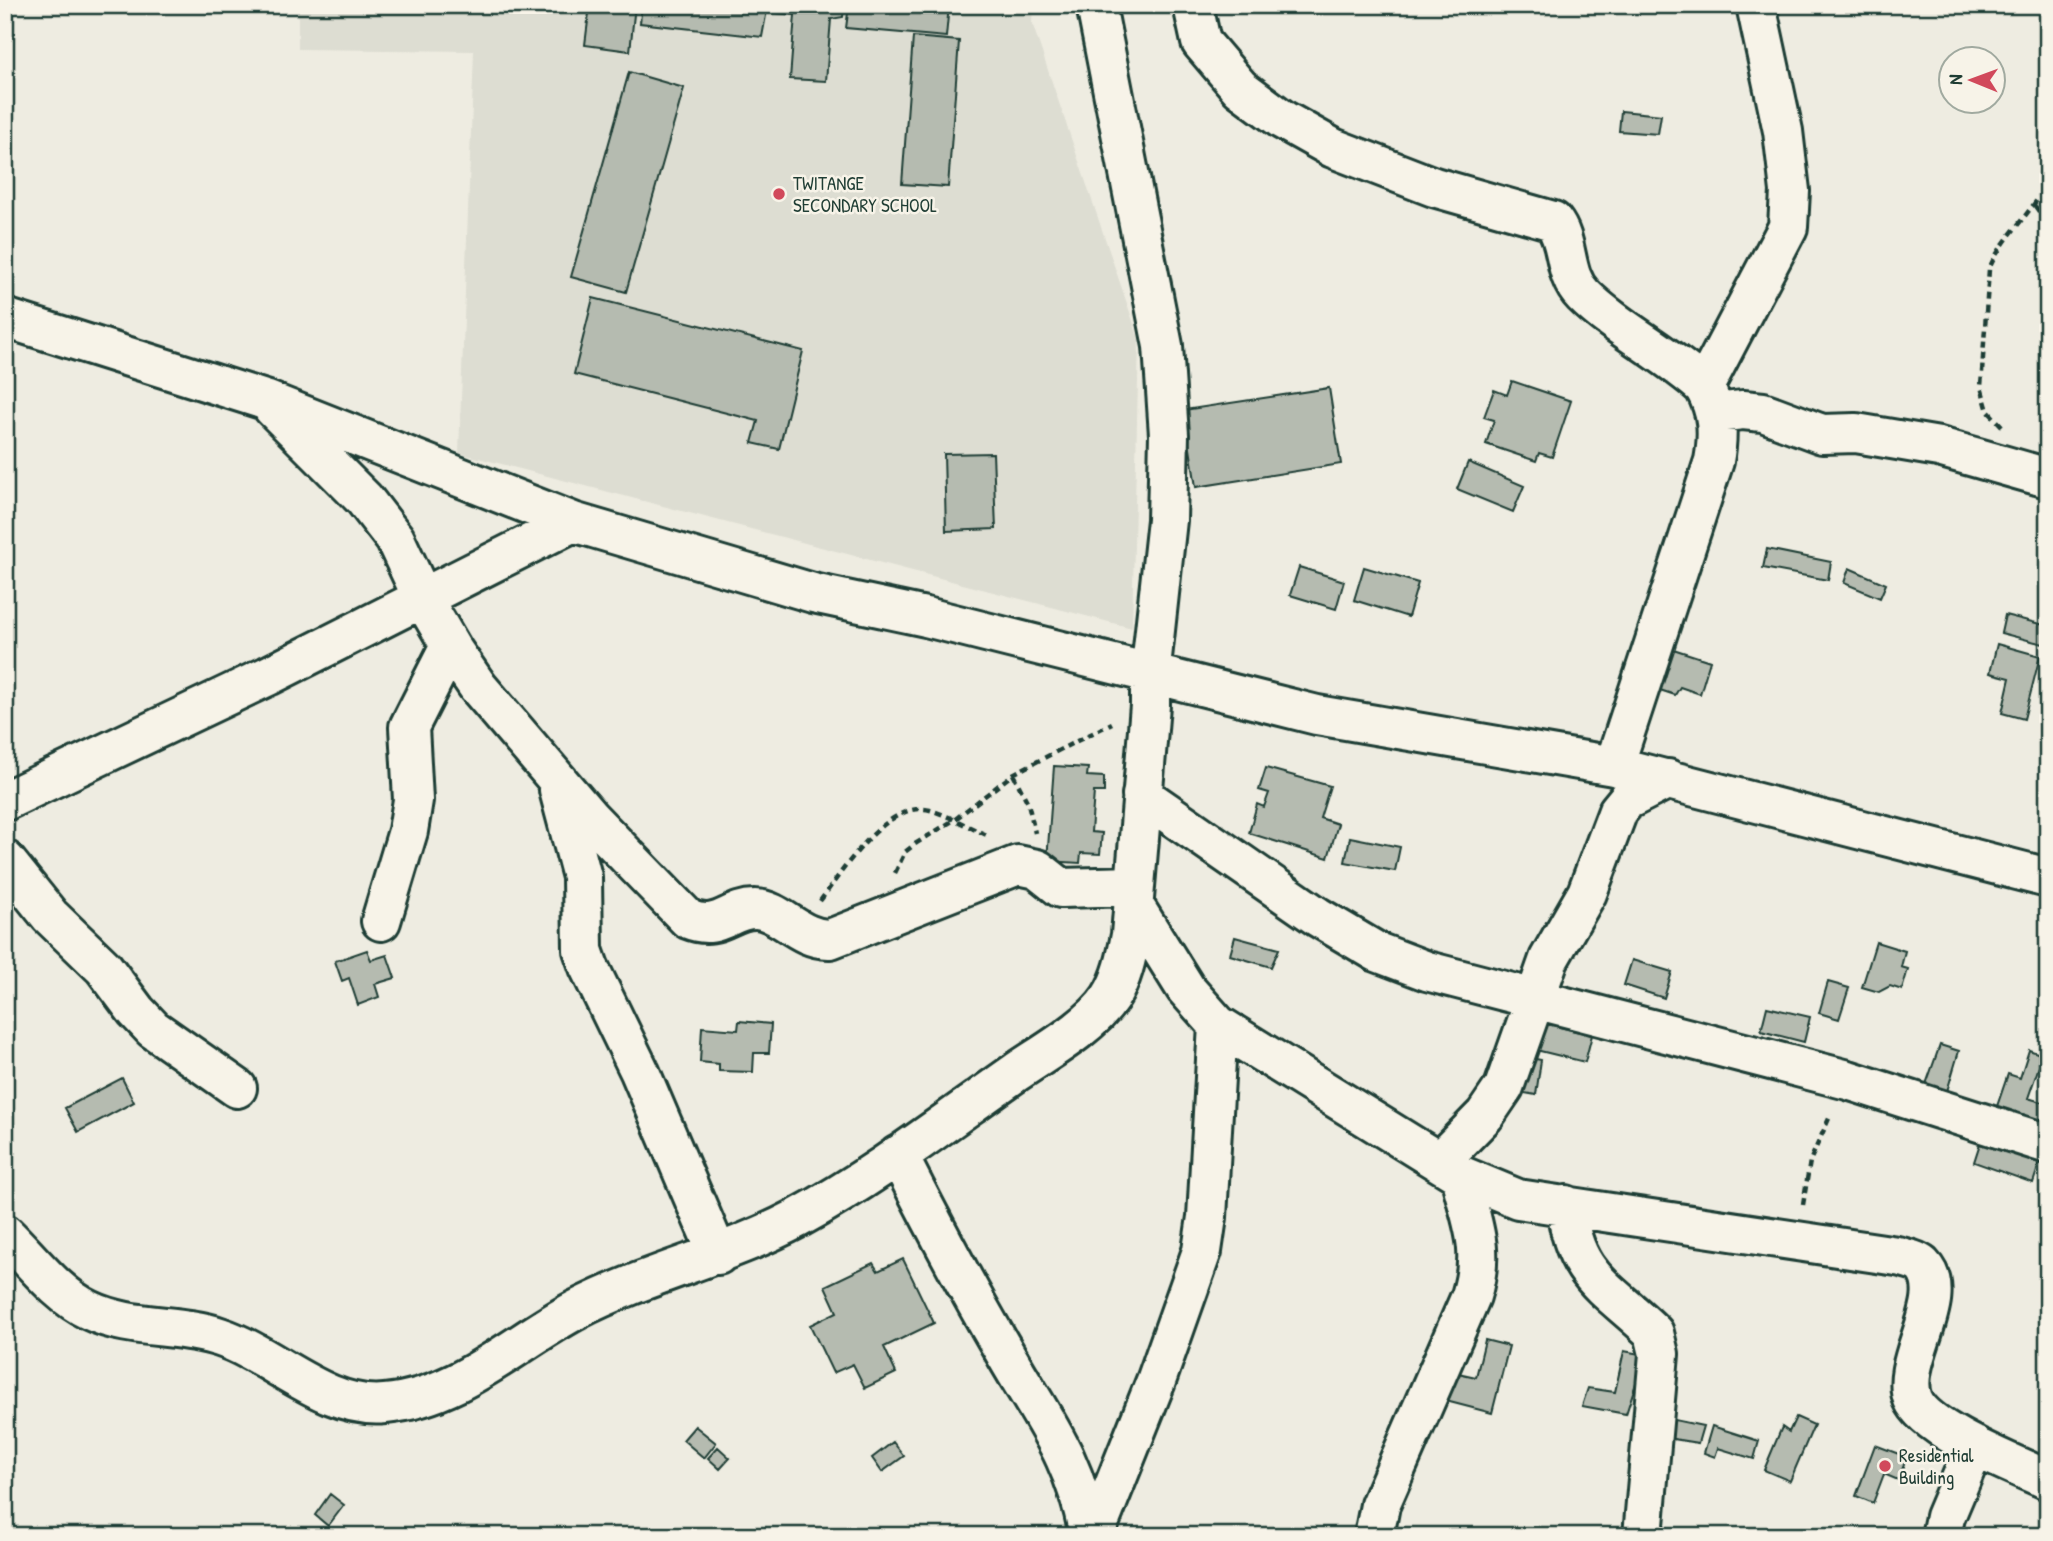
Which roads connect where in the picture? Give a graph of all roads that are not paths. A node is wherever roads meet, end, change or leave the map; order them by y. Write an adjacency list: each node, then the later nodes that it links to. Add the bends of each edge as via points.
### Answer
1 (1096, 5): 11 (street, via 1163,346 1169,435 1167,520)
2 (1193, 5): 6 (street, via 1201,42 1240,88 1283,120 1333,148 1434,187 1553,220 1582,295)
3 (1756, 5): 6 (street, via 1783,131 1790,191 1788,227)
4 (5, 318): 5 (street)
5 (265, 400): 8 (street); 9 (street, via 364,499 395,539)
6 (1710, 400): 7 (street, via 1763,412 1822,434 1856,433 1939,447); 12 (street, via 1719,434 1714,461)
7 (2048, 478)
8 (573, 522): 9 (street); 11 (street, via 813,593 926,617)
9 (423, 599): 10 (street); 16 (street)
10 (450, 646): 13 (street, via 478,687); 20 (street, via 410,727 413,800)
11 (1150, 690): 12 (street); 15 (street)
12 (1614, 766): 14 (street)
13 (556, 778): 19 (street, via 688,919 708,925 753,909 764,910 797,931 830,939 1018,866 1037,869 1061,888); 29 (street, via 582,877 583,950)
14 (1668, 779): 18 (street); 21 (street, via 1641,791 1618,811 1587,894 1549,959)
15 (1142, 795): 19 (street); 21 (street, via 1268,884 1377,952 1427,971)
16 (5, 801)
17 (5, 860): 23 (street, via 153,1029)
18 (2048, 878)
19 (1134, 895): 22 (street, via 1186,989); 25 (street, via 1125,964 1109,999 1077,1030)
20 (380, 921)
21 (1534, 998): 24 (street, via 1848,1080); 26 (street, via 1496,1101)
22 (1218, 1025): 26 (street); 33 (street, via 1202,1251)
23 (237, 1088)
24 (2048, 1144)
25 (898, 1155): 29 (street, via 798,1218); 32 (street, via 966,1286 1049,1422 1074,1475)
26 (1449, 1168): 27 (street, via 1518,1199); 34 (street, via 1479,1252 1479,1270 1380,1504)
27 (1566, 1205): 30 (street, via 1897,1256 1920,1264 1928,1275 1930,1296 1909,1376 1913,1398 1922,1413); 35 (street, via 1568,1226 1585,1269 1657,1340)
28 (5, 1234): 29 (street, via 90,1311 222,1337 354,1403 386,1405 434,1392 499,1360 576,1310)
29 (718, 1255)
30 (1975, 1446): 31 (street); 36 (street)
31 (2048, 1480)
32 (1089, 1536)
33 (1094, 1536)
34 (1374, 1536)
35 (1643, 1536)
36 (1941, 1536)

